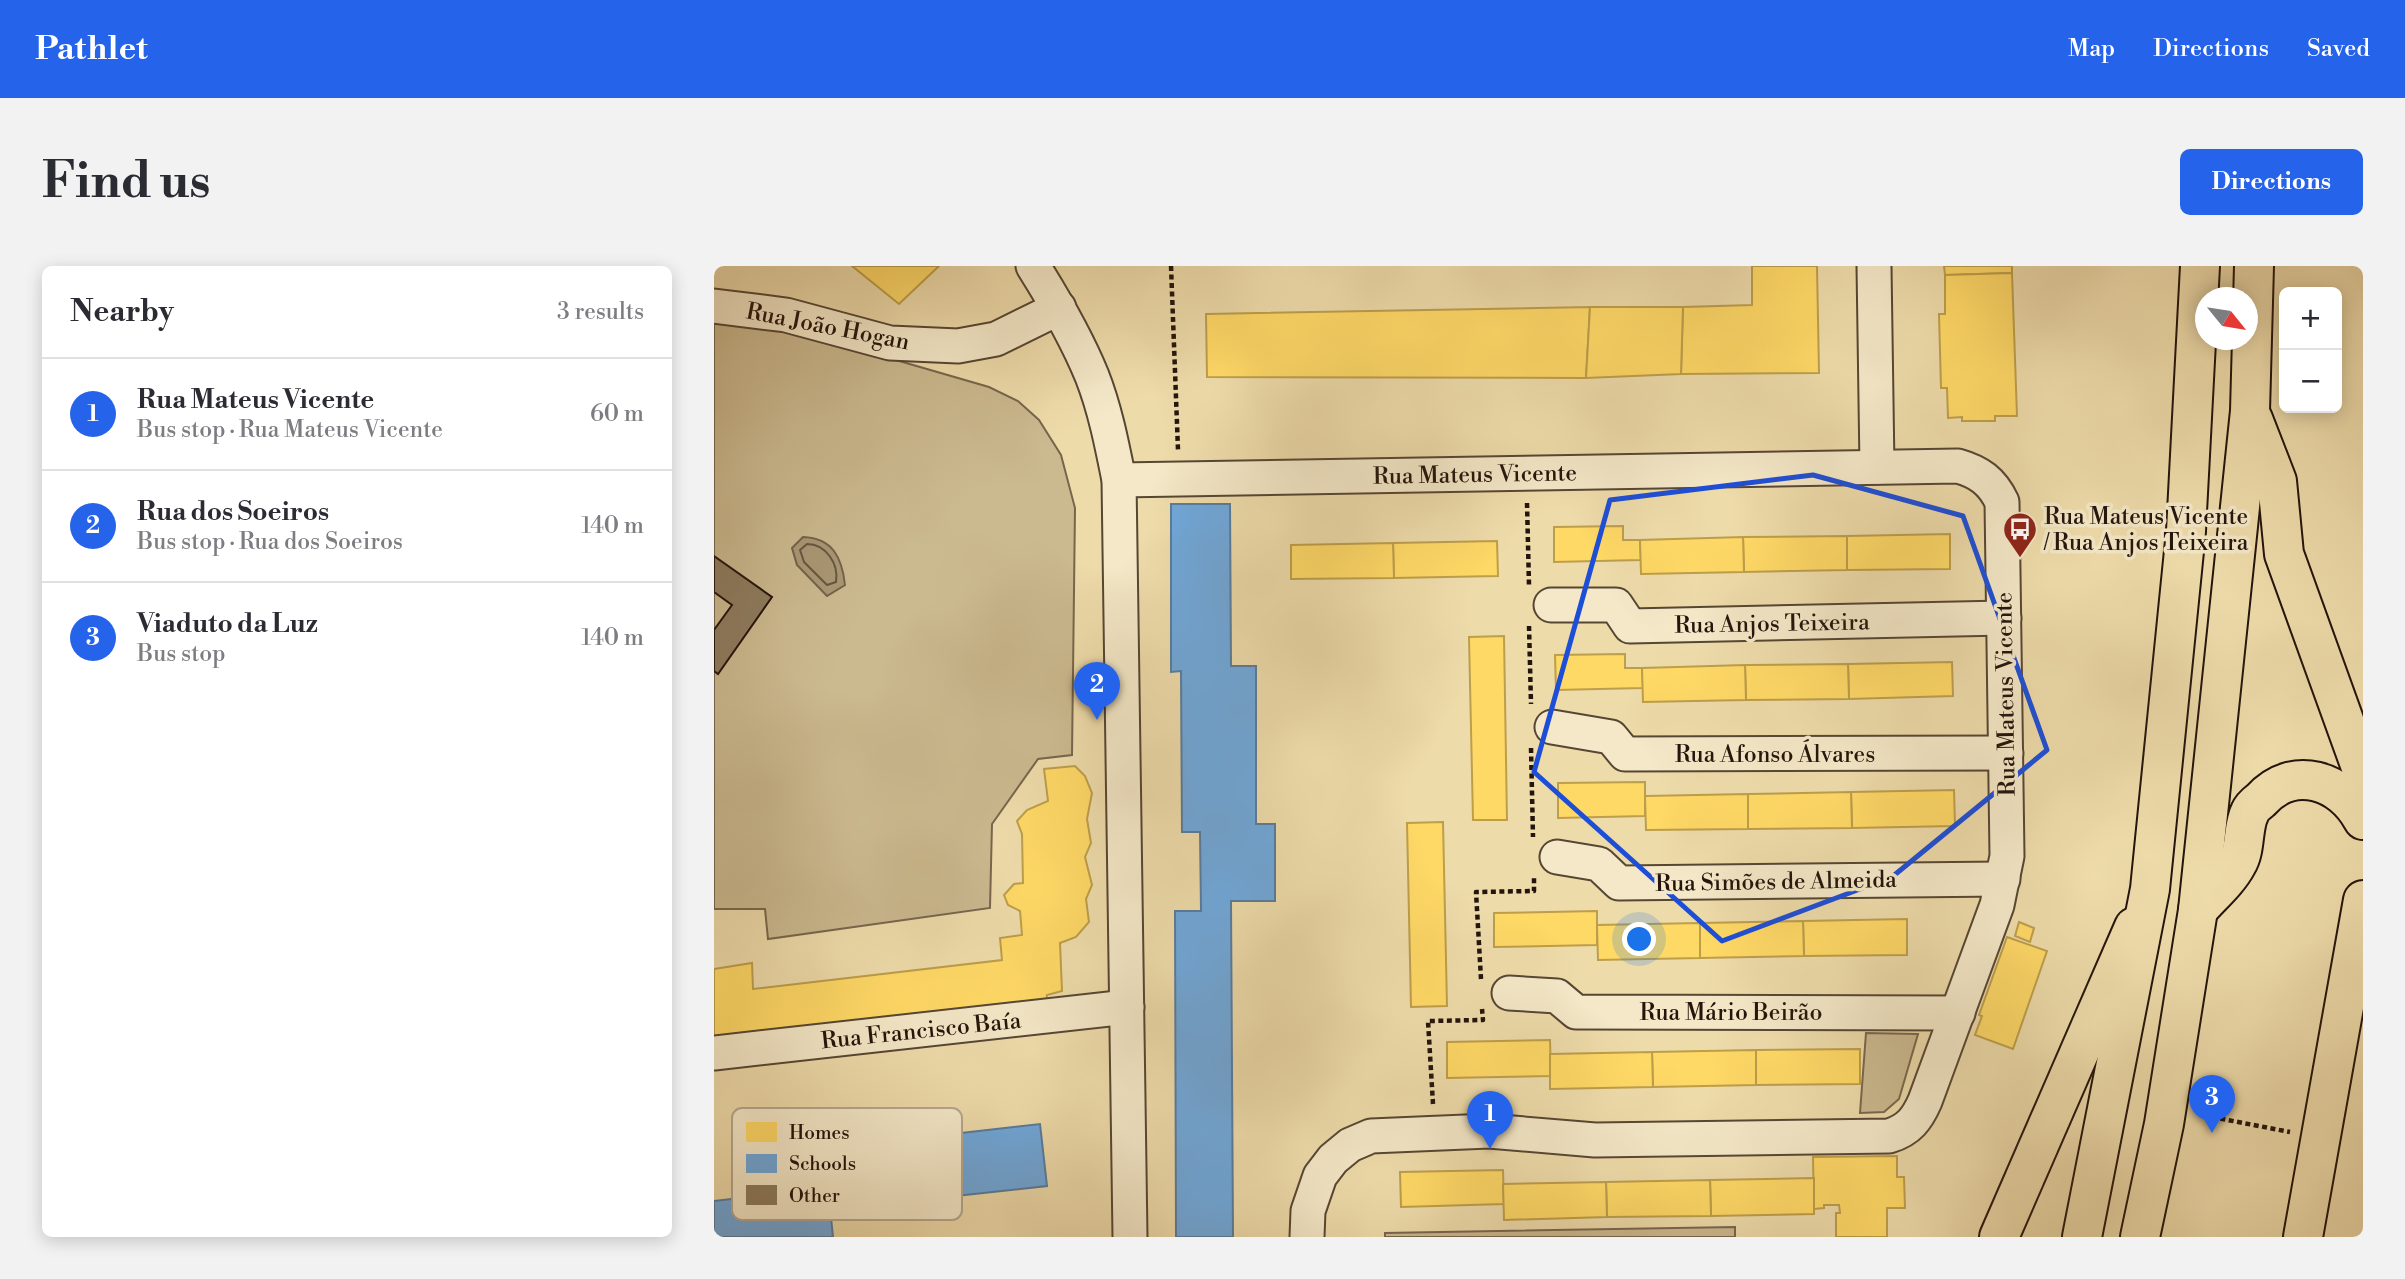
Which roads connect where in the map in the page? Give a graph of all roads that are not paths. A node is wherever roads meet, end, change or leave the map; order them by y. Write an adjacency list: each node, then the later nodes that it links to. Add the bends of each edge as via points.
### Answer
1 (1033, 266): 6 (street)
2 (1874, 266): 8 (street)
3 (2200, 266): 18 (main road, via 2186,531)
4 (2254, 266): 7 (main road)
5 (714, 306): 6 (street, Rua João Hogan, via 786,315 890,343 958,346 996,339)
6 (1059, 308): 9 (street, via 1092,377)
7 (2250, 411): 14 (main road, via 2277,481 2284,554); 20 (main road)
8 (1877, 467): 9 (street, Rua Mateus Vicente); 11 (street, Rua Mateus Vicente, via 1958,466 1973,470 1996,490 2004,517)
9 (1119, 480): 22 (street)
10 (1536, 606): 11 (street, Rua Anjos Teixeira, via 1616,605 1630,626)
11 (2004, 618): 13 (street, Rua Mateus Vicente)
12 (1538, 728): 13 (street, Rua Afonso Álvares, via 1611,737 1625,754)
13 (2006, 753): 17 (street, Rua Mateus Vicente)
14 (2363, 773)
15 (2363, 820): 20 (main road, via 2340,792 2314,779 2290,780 2269,791 2250,811 2239,863)
16 (1541, 855): 17 (street, Rua Simões de Almeida, via 1599,864 1619,883)
17 (2003, 879): 23 (street, Rua Mateus Vicente)
18 (2150, 889): 27 (main road); 28 (main road)
19 (2363, 901): 30 (main road)
20 (2198, 910): 29 (main road, via 2164,1124)
21 (1491, 996): 23 (street, Rua Mário Beirão, via 1557,996 1576,1012)
22 (1128, 1007): 24 (street, Rua Francisco Baía); 25 (street)
23 (1958, 1013): 26 (street, Rua Mateus Vicente, via 1920,1114 1900,1133 1595,1140 1489,1132 1371,1136 1350,1145 1320,1176 1308,1211)
24 (714, 1054)
25 (1129, 1237)
26 (1307, 1237)
27 (1999, 1237)
28 (2082, 1237)
29 (2140, 1237)
30 (2303, 1237)

